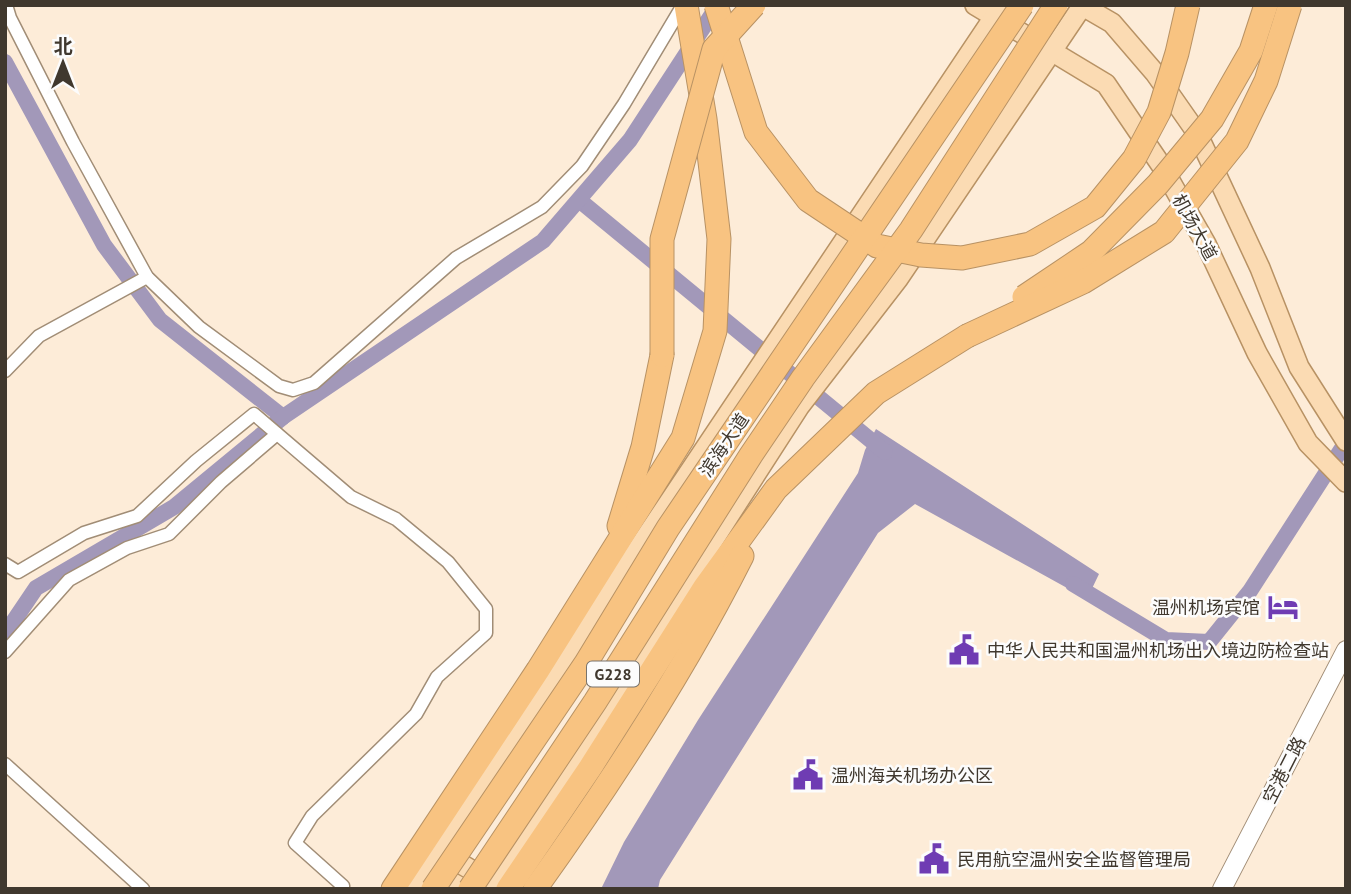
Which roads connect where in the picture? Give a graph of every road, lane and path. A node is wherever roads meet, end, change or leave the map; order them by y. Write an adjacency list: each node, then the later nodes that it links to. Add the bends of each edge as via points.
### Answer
1 (6, 5): 14 (street, via 67,130)
2 (684, 5): 14 (street, via 582,166 542,207 456,258 314,383 293,390 279,386 200,327); 21 (highway, bridge, via 705,119 719,239 715,331 683,438)
3 (716, 5): 8 (highway, bridge, via 756,132 808,200 877,246 921,256 962,258 1030,244 1095,207 1134,159 1159,111)
4 (754, 5): 21 (highway, bridge, via 714,49 662,239 662,355 643,447)
5 (975, 5): 12 (main road, 机场大道)
6 (1022, 5): 33 (highway, 滨海大道 / G228, bridge, via 668,528 586,663)
7 (1056, 5): 35 (highway, 滨海大道 / G228, bridge, via 911,230 751,455)
8 (1188, 5)
9 (1266, 5): 15 (highway, bridge, via 1251,51 1212,119 1158,184 1091,251)
10 (1290, 5): 15 (highway, bridge, via 1266,81 1237,141 1164,232 1083,282)
11 (1082, 6): 13 (main road); 18 (main road, via 1112,23 1155,73 1197,134 1260,268 1299,368)
12 (998, 12): 13 (main road, 机场大道); 26 (main road)
13 (1051, 52): 19 (main road, 机场大道, via 1106,84 1161,165 1206,244 1257,353 1308,443); 28 (main road, via 898,279 799,407)
14 (148, 277): 16 (street, via 39,336)
15 (967, 336): 20 (highway, via 876,393)
16 (5, 371)
17 (272, 431): 22 (street, via 254,414 137,516 84,533 18,572); 24 (street, via 169,534 127,548 69,580); 30 (street, via 351,497 396,519 448,562 486,609 486,633 438,677 416,714 312,816 295,843)
18 (1346, 441)
19 (1346, 482)
20 (776, 489): 28 (highway, via 705,587 590,768); 36 (highway, via 649,720)
21 (609, 559): 31 (highway)
22 (5, 564)
23 (1346, 650): 37 (main road, 空港二路)
24 (5, 652)
25 (5, 764): 29 (street)
26 (437, 849): 27 (main road); 28 (main road)
27 (424, 867): 32 (main road); 34 (main road)
28 (498, 887)
29 (144, 889)
30 (342, 889)
31 (393, 889)
32 (410, 889)
33 (433, 889)
34 (464, 889)
35 (470, 889)
36 (535, 889)
37 (1222, 889)

